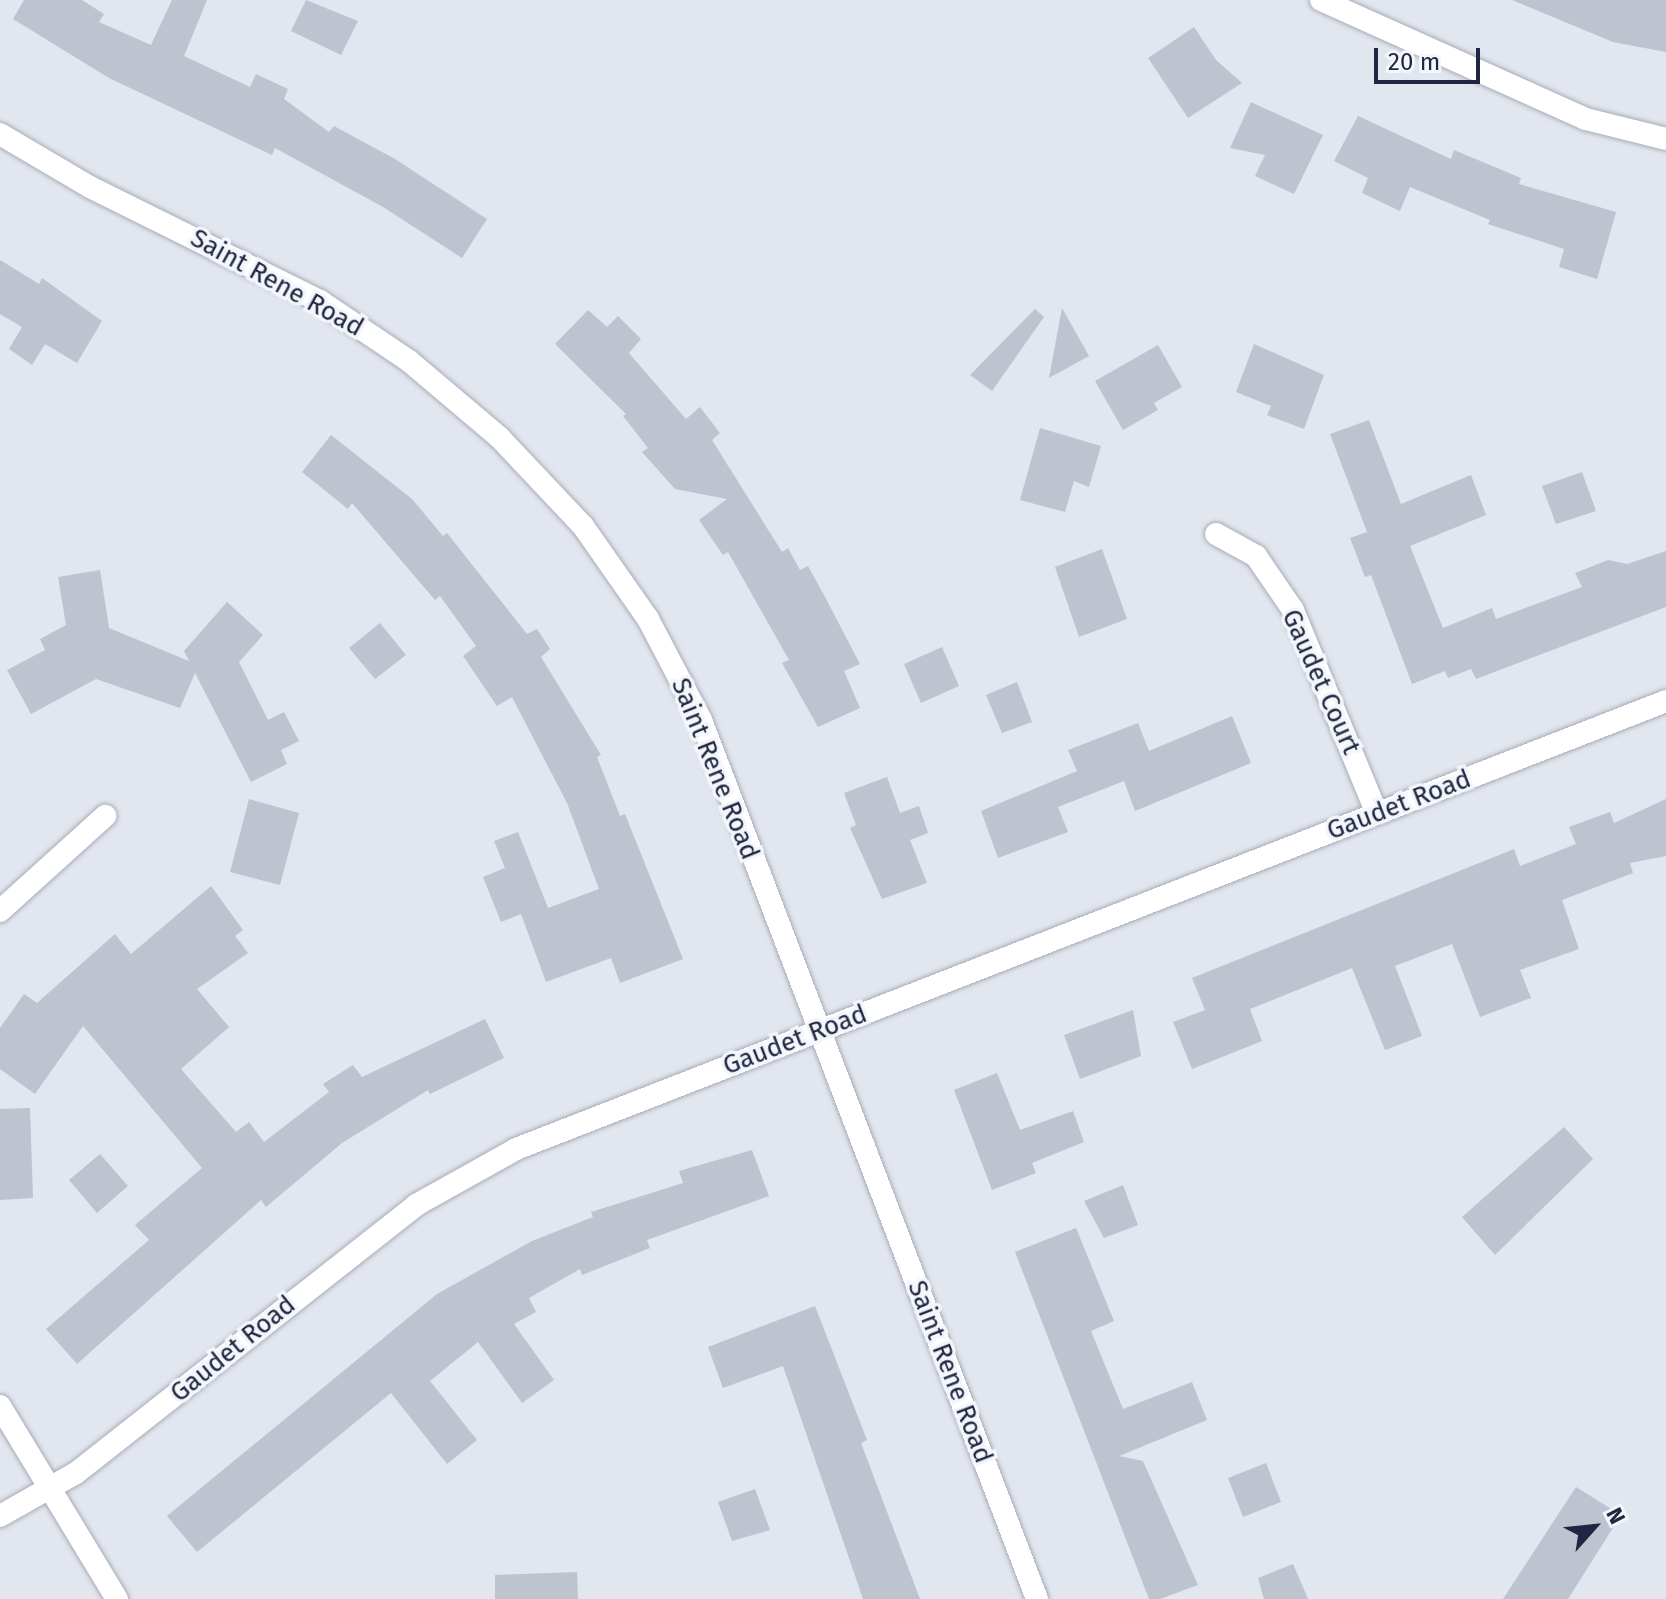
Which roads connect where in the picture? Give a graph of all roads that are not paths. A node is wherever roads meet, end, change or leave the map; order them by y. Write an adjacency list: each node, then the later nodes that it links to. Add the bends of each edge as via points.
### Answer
1 (1321, 0): 3 (street, via 1586,119)
2 (0, 134): 9 (street, Saint Rene Road, via 90,187 257,266 333,309 409,361 499,437 583,526 648,619 701,720)
3 (1666, 139)
4 (1216, 534): 6 (street, Gaudet Court, via 1256,556 1293,610)
5 (1666, 701): 6 (street, Gaudet Road)
6 (1376, 811): 9 (street, Gaudet Road)
7 (105, 816): 8 (street)
8 (0, 911)
9 (820, 1031): 11 (street, Gaudet Road, via 516,1149 461,1177 353,1251 199,1378); 14 (street, Saint Rene Road)
10 (0, 1406): 11 (street)
11 (49, 1489): 12 (street, Gaudet Road); 13 (street)
12 (0, 1516)
13 (117, 1599)
14 (1037, 1599)

